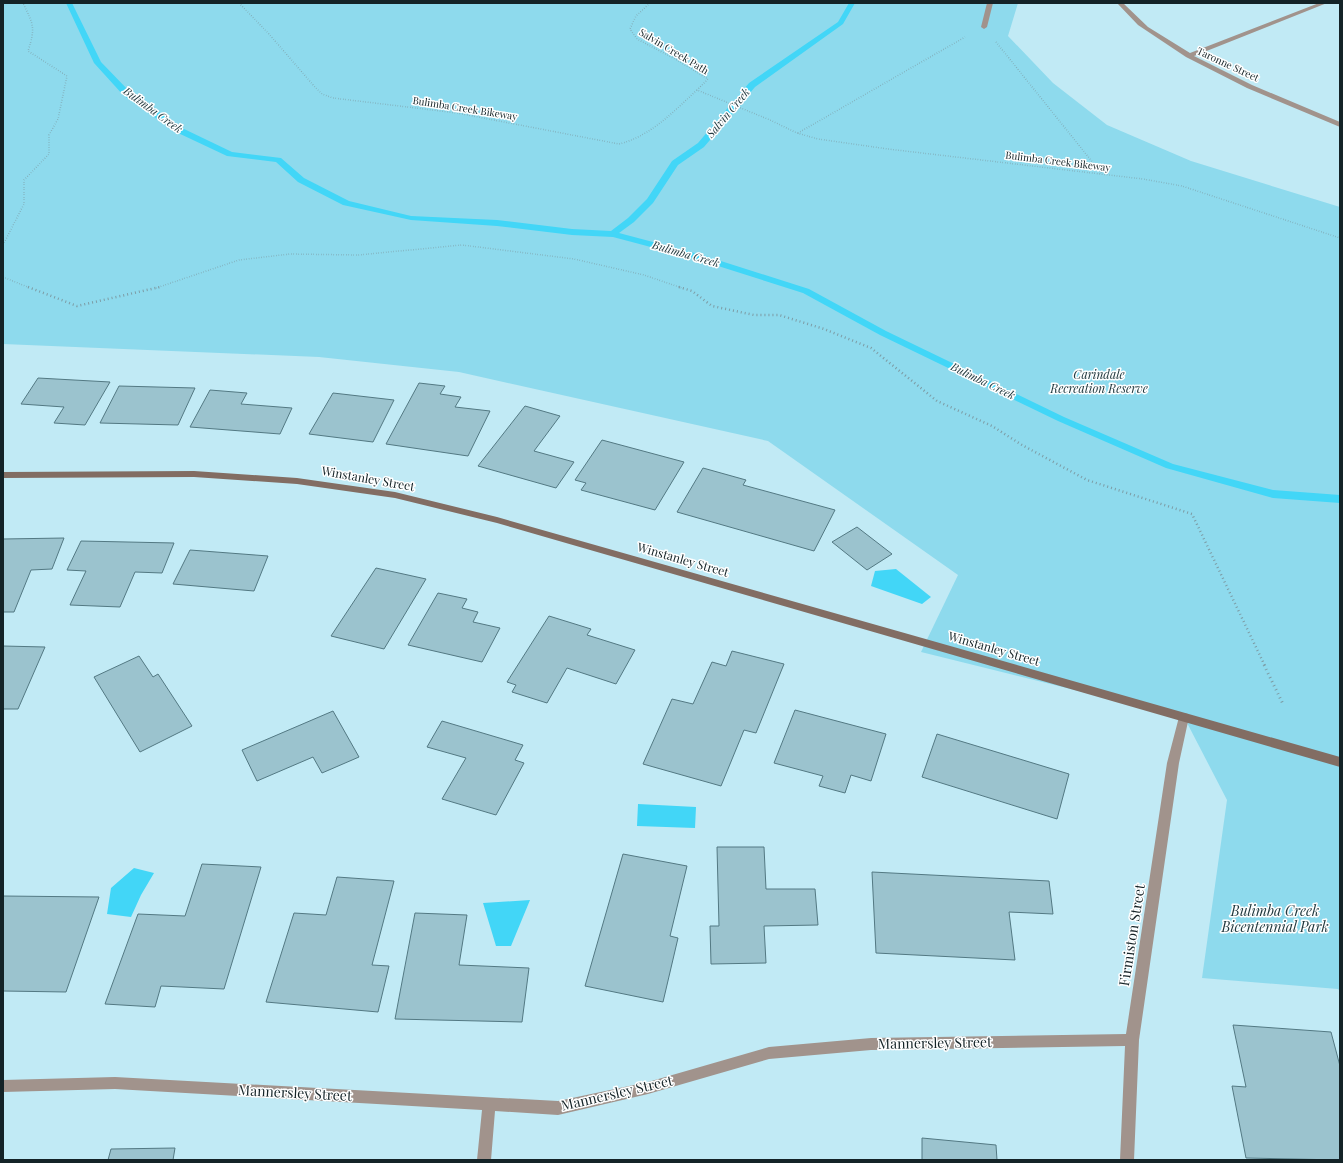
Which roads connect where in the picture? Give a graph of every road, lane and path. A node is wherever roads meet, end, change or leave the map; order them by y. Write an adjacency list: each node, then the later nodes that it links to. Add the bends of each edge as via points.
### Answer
1 (23, 3): 14 (path, via 32,17 32,40 28,51 67,76 58,119 49,135 49,154 24,180 24,204)
2 (239, 3): 9 (path, Bulimba Creek Bikeway, via 314,86 322,94 333,98 457,112 619,144 638,139 650,131)
3 (650, 3): 9 (path, Salvin Creek Path, via 636,16 630,29 632,34 708,79)
4 (990, 3): 7 (street)
5 (1120, 3): 8 (street, Taronne Street, via 1126,12 1151,32)
6 (1324, 3): 8 (street)
7 (984, 27): 11 (path); 12 (path)
8 (1188, 56): 10 (street, Taronne Street, via 1224,75)
9 (697, 90): 11 (path, Bulimba Creek Bikeway)
10 (1340, 125)
11 (797, 133): 12 (path, Bulimba Creek Bikeway, via 818,139 888,149)
12 (1102, 174): 13 (path, Bulimba Creek Bikeway, via 1182,186)
13 (1340, 238)
14 (3, 245)
15 (3, 277): 17 (path, via 77,306 159,287 239,260 290,254 358,254 462,245 574,259 644,275 692,291 712,306 754,315 779,315 824,329 871,348 937,401 992,426 1087,480 1192,514)
16 (3, 475): 18 (street, Winstanley Street, via 194,474 297,481 395,495 497,520)
17 (1283, 704)
18 (1184, 717): 19 (street, Winstanley Street); 20 (street, Firmiston Street, via 1173,763)
19 (1340, 762)
20 (1132, 1040): 22 (street, Mannersley Street, via 871,1044 769,1053 648,1088 558,1108); 24 (street, Firmiston Street)
21 (3, 1086): 22 (street, Mannersley Street, via 115,1083)
22 (489, 1105): 23 (street)
23 (484, 1160)
24 (1127, 1160)

